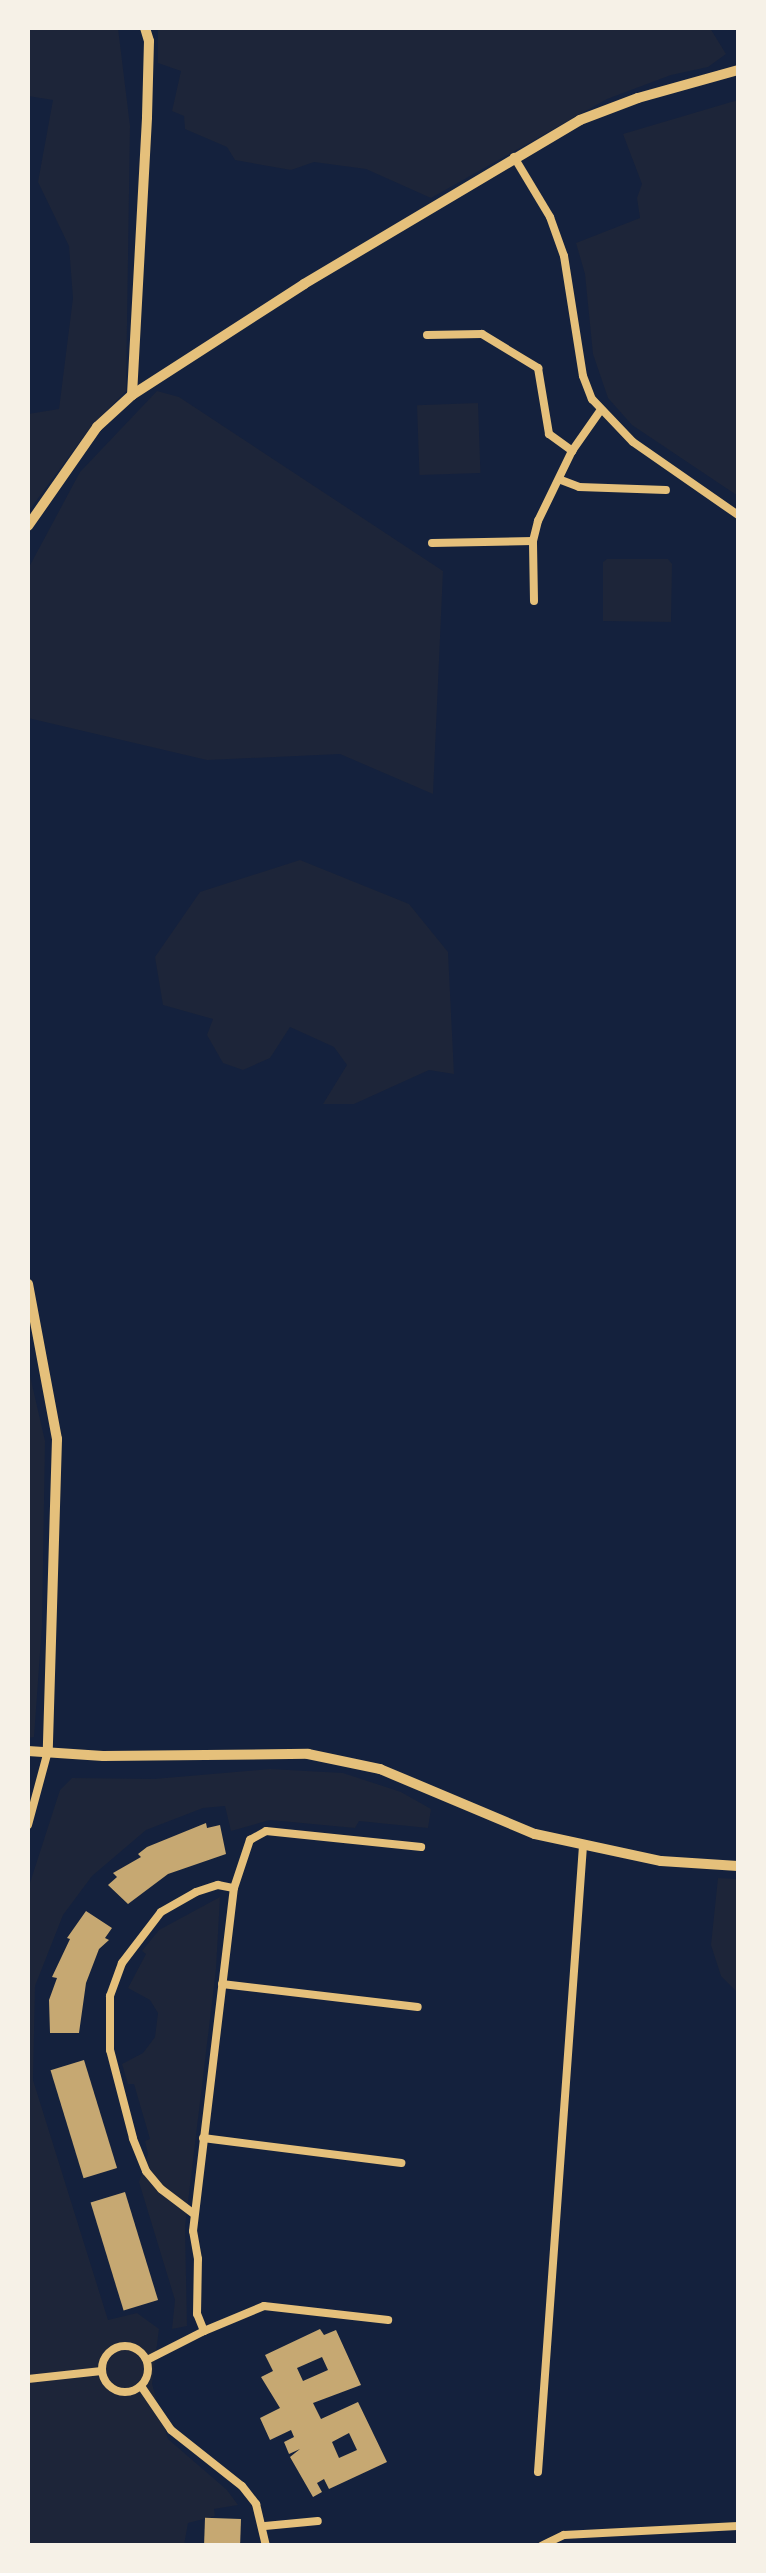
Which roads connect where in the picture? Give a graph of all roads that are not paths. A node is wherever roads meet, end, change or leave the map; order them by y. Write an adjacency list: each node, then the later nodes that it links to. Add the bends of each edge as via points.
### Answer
1 (145, 28): 5 (street, via 147,117)
2 (738, 70): 3 (street, via 580,120)
3 (514, 157): 5 (street); 6 (street, via 564,256 583,376)
4 (427, 334): 7 (street, via 482,334 538,368 549,434)
5 (132, 395): 11 (street, via 97,427)
6 (600, 411): 7 (street); 10 (street)
7 (572, 451): 8 (street)
8 (560, 480): 9 (street, via 580,487); 12 (street)
9 (666, 490)
10 (738, 515)
11 (28, 526)
12 (533, 541): 13 (street); 14 (street)
13 (432, 543)
14 (534, 602)
15 (28, 1284): 17 (street, via 57,1439)
16 (28, 1751): 17 (street)
17 (48, 1751): 18 (street); 19 (street, via 308,1754 348,1761)
18 (28, 1825)
19 (583, 1846): 21 (street); 34 (street)
20 (421, 1847): 22 (street, via 257,1834)
21 (738, 1866)
22 (234, 1888): 23 (street); 27 (street, via 196,1892 161,1912 122,1962 110,1996 110,2050 146,2172)
23 (222, 1984): 24 (street); 25 (street)
24 (418, 2007)
25 (203, 2138): 26 (street); 27 (street)
26 (401, 2163)
27 (194, 2214): 29 (street, via 197,2314)
28 (388, 2320): 29 (street, via 264,2306)
29 (204, 2332): 30 (street)
30 (148, 2360): 31 (street, via 135,2347 117,2347); 33 (street)
31 (102, 2371): 32 (street); 33 (street, via 116,2390)
32 (28, 2379)
33 (141, 2386): 36 (street, via 172,2430 242,2486)
34 (538, 2472)
35 (318, 2520): 36 (street)
36 (265, 2526): 38 (street)
37 (738, 2526): 39 (street, via 564,2536)
38 (266, 2546)
39 (541, 2546)

